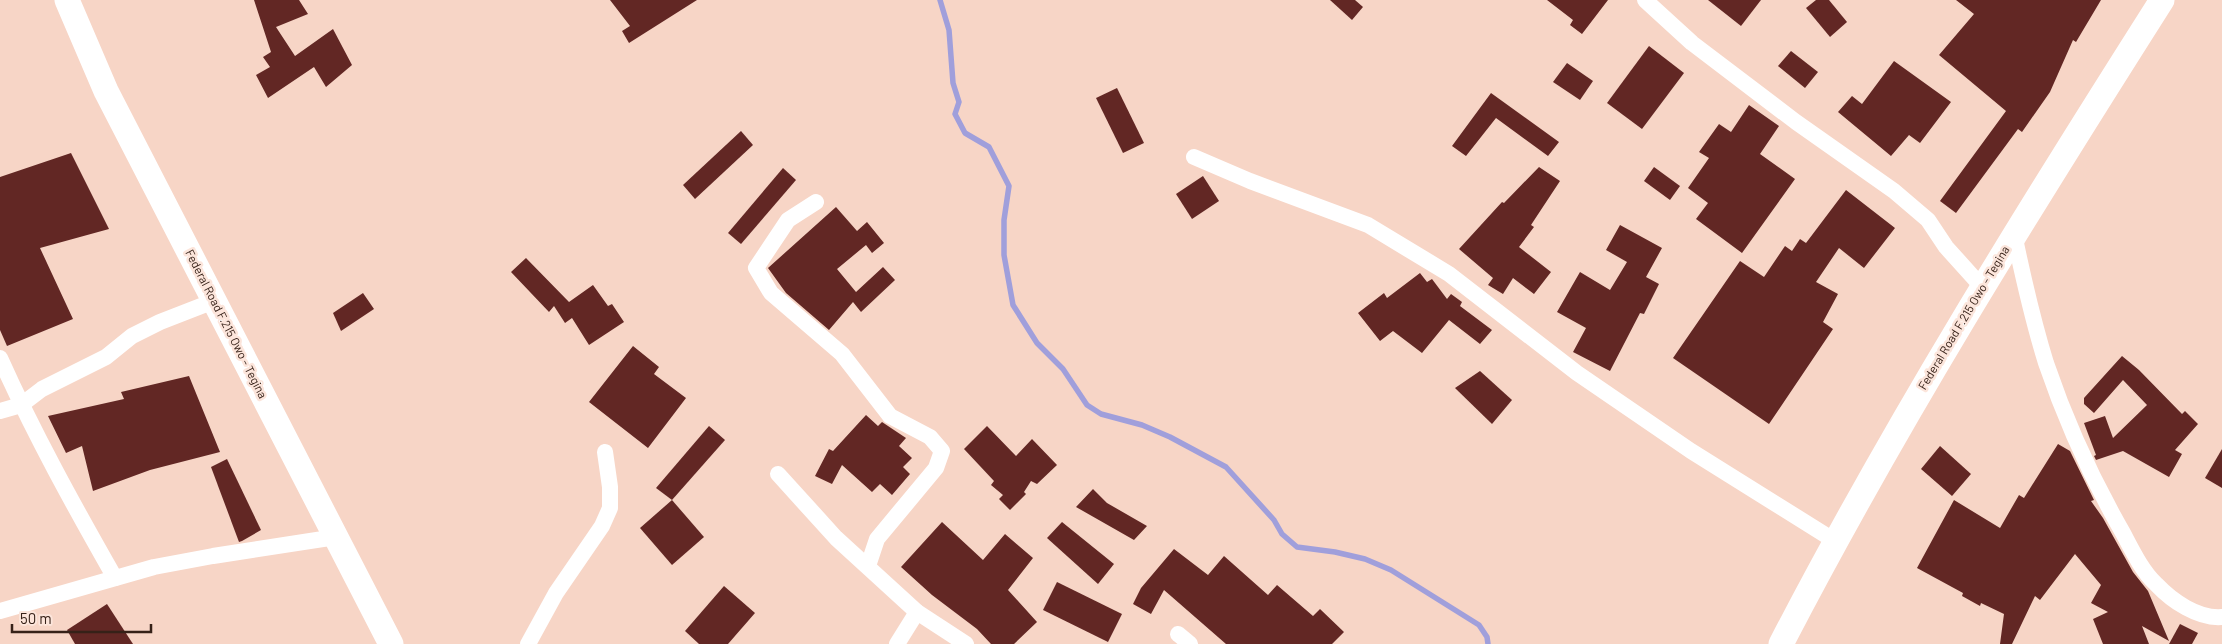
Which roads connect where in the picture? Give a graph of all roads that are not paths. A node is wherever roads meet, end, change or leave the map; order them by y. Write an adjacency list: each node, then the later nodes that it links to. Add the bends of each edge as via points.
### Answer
1 (67, 0): 8 (main road, Federal Road F.215 Owo - Tegina, via 106,91)
2 (1645, 0): 7 (street, via 1692,43 1894,191 1928,220 1946,247)
3 (2162, 0): 6 (main road, Federal Road F.215 Owo - Tegina)
4 (1194, 157): 15 (street, via 1368,225 1449,274 1577,373 1691,451)
5 (816, 202): 16 (street, via 788,220 756,268 771,292 842,354 890,416 930,437 942,451 936,468 877,539)
6 (2014, 234): 7 (main road, Federal Road F.215 Owo - Tegina); 20 (street, via 2046,363 2102,496 2136,557 2155,583 2183,607 2215,618)
7 (1982, 287): 15 (main road, Federal Road F.215 Owo - Tegina)
8 (214, 301): 10 (street, via 132,336 106,358 42,389); 14 (main road, Federal Road F.215 Owo - Tegina)
9 (0, 358): 10 (street)
10 (21, 405): 11 (street); 17 (street)
11 (0, 411)
12 (605, 452): 22 (street, via 610,508)
13 (778, 474): 16 (street, via 836,538)
14 (336, 537): 17 (street, via 213,556); 21 (main road, Federal Road F.215 Owo - Tegina)
15 (1835, 541): 25 (main road, Federal Road F.215 Owo - Tegina)
16 (868, 566): 19 (street)
17 (116, 578): 18 (street)
18 (0, 611)
19 (917, 612): 23 (street); 24 (street)
20 (2222, 617)
21 (391, 644)
22 (528, 644)
23 (897, 644)
24 (966, 644)
25 (1781, 644)

